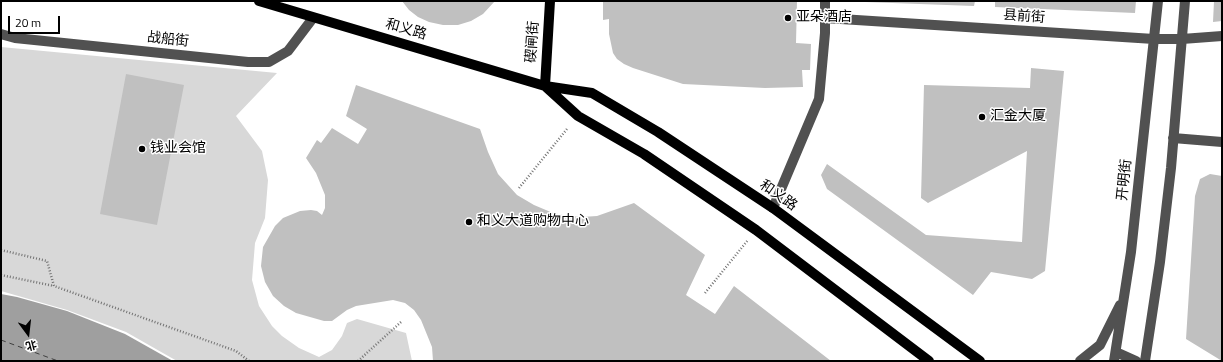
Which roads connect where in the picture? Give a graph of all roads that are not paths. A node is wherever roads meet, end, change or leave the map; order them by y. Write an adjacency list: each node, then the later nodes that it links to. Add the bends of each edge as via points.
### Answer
1 (259, 1): 6 (main road, 和义路)
2 (550, 1): 12 (main road, 碶闸街)
3 (825, 1): 7 (street)
4 (1158, 1): 10 (street, 开明街)
5 (1185, 1): 11 (street)
6 (313, 18): 8 (street, 战船街, via 288,51 269,62 15,38); 12 (main road, 和义路)
7 (825, 18): 10 (street, 县前街); 15 (street, via 819,99)
8 (1, 34)
9 (1222, 36): 11 (street, 县前街)
10 (1154, 39): 11 (street, 县前街); 16 (street, 开明街)
11 (1182, 40): 13 (street)
12 (545, 86): 15 (main road, 和义路, via 592,93 658,132); 18 (main road, 和义路, via 578,116 644,154 756,230)
13 (1173, 138): 14 (street); 22 (street, via 1160,262)
14 (1222, 142)
15 (773, 208): 19 (main road, 和义路)
16 (1124, 296): 17 (street, 开明街); 20 (street, via 1100,345)
17 (1115, 356): 21 (street)
18 (929, 361)
19 (980, 361)
20 (1080, 361)
21 (1136, 361)
22 (1145, 361)

